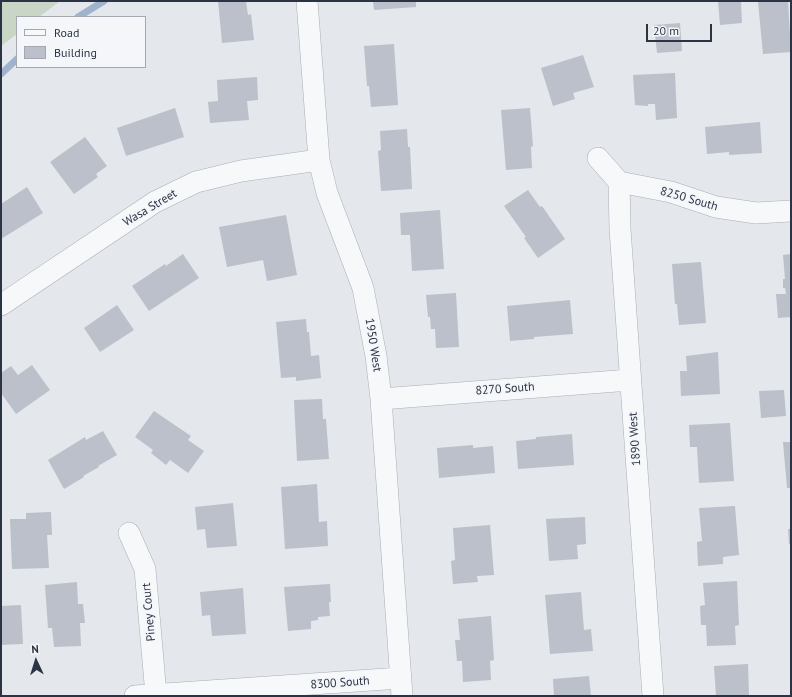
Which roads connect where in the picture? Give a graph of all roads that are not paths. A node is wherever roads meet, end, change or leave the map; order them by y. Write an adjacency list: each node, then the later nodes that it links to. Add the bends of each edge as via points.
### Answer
1 (307, 1): 3 (street, 1950 West)
2 (598, 158): 4 (street)
3 (319, 160): 6 (street, Wasa Street, via 241,171 196,182 155,202); 8 (street, 1950 West, via 327,193 363,288)
4 (619, 182): 5 (street, 8250 South, via 671,192 716,207 756,213); 7 (street, 1890 West)
5 (791, 211)
6 (1, 306)
7 (630, 380): 8 (street, 8270 South); 13 (street, 1890 West)
8 (381, 399): 10 (street, 1950 West)
9 (129, 533): 11 (street, Piney Court, via 145,569)
10 (401, 687): 11 (street, 8300 South)
11 (156, 694): 12 (street, 8300 South)
12 (135, 696)
13 (653, 696)

